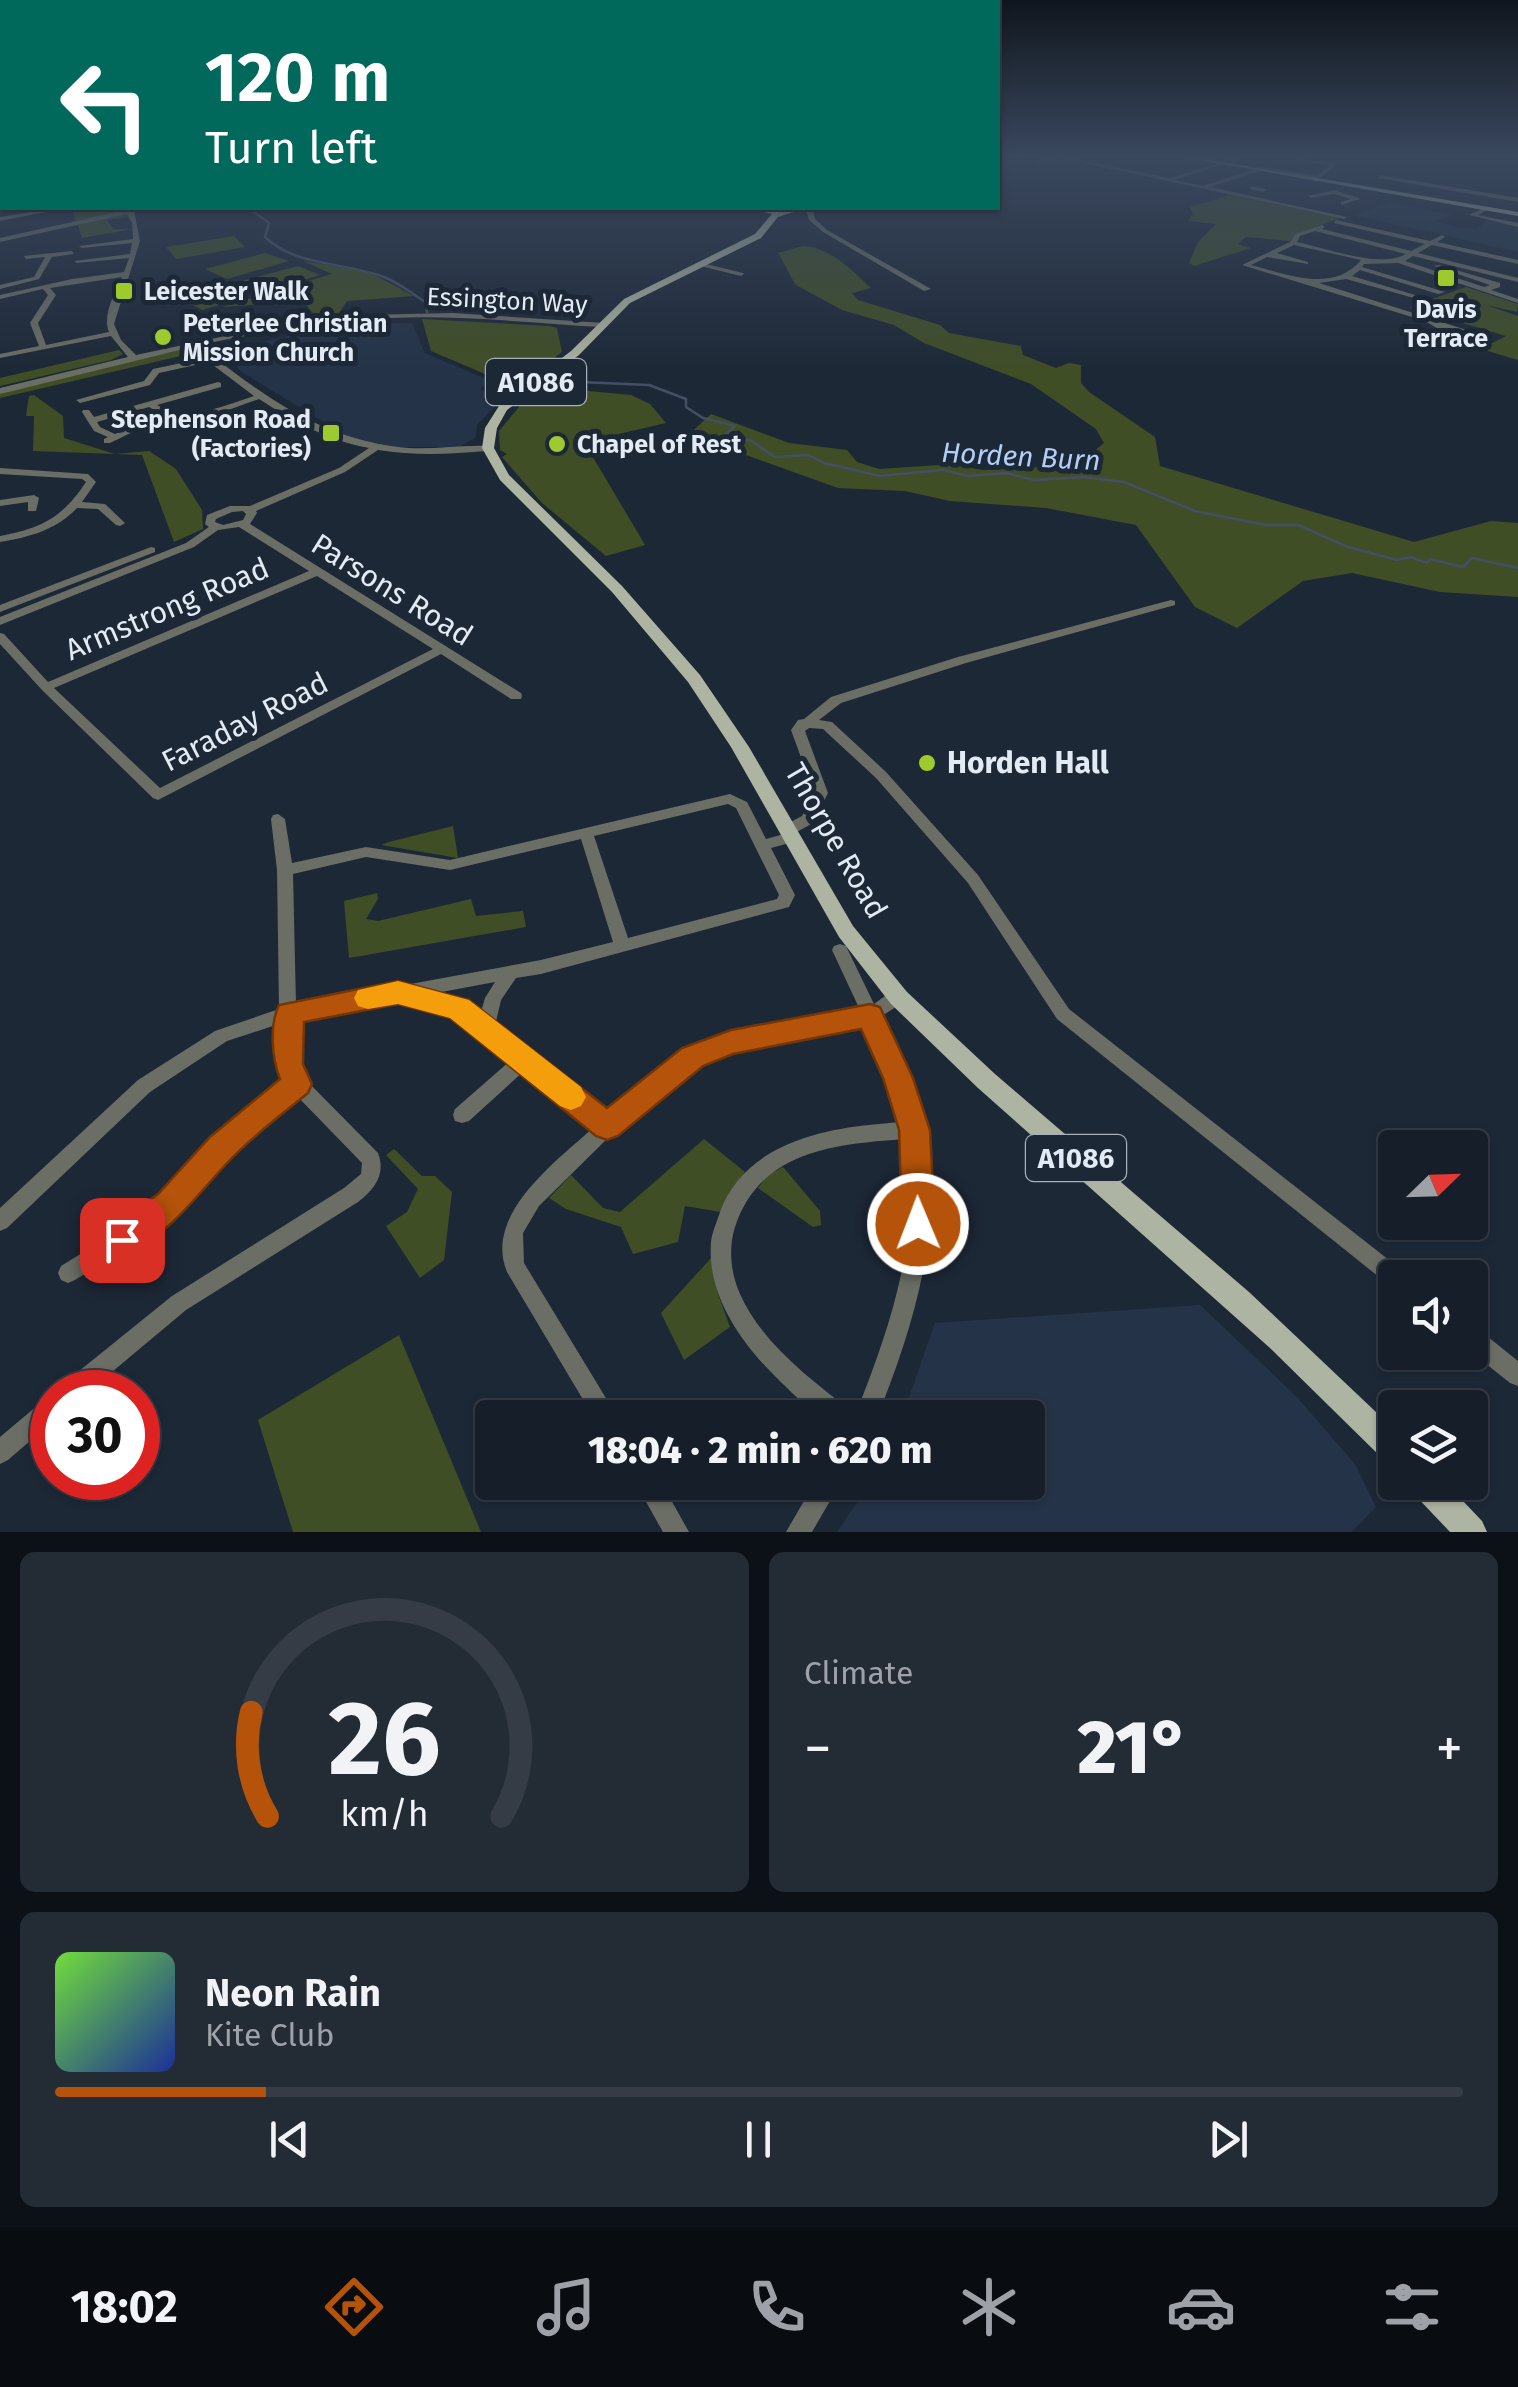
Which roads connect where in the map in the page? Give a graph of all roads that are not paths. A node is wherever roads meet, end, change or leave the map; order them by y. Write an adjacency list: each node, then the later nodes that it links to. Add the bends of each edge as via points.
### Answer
1 (52, 229): 8 (street)
2 (134, 229): 11 (street)
3 (753, 229): 18 (main road, A1086)
4 (763, 229): 18 (main road, A1086)
5 (824, 229): 37 (street)
6 (1372, 229): 13 (street)
7 (1314, 230): 14 (street); 17 (street)
8 (46, 231): 10 (street); 12 (street, via 50,236)
9 (1442, 237): 13 (street)
10 (0, 241): 16 (street)
11 (137, 241): 15 (street); 19 (street)
12 (38, 242)
13 (1432, 242): 17 (street); 24 (street)
14 (1293, 243): 22 (street); 34 (street, via 1241,268)
15 (82, 246)
16 (9, 250)
17 (1412, 251): 21 (street); 28 (street)
18 (725, 252): 23 (main road, A1086)
19 (134, 256): 25 (street); 29 (street)
20 (26, 257): 25 (street)
21 (1401, 258): 22 (street); 38 (street); 38 (street, via 1497,285)
22 (1374, 261): 26 (street)
23 (698, 264): 30 (street); 45 (main road, A1086, via 640,293)
24 (1518, 265): 28 (street)
25 (44, 266): 27 (street); 31 (street); 36 (street)
26 (1360, 268): 32 (street); 39 (street)
27 (20, 272)
28 (1496, 273): 33 (street)
29 (128, 274): 35 (street); 46 (street, via 110,315)
30 (741, 274)
31 (54, 276)
32 (1347, 277): 34 (street); 41 (street)
33 (1518, 280)
34 (1310, 283): 44 (street)
35 (45, 287): 40 (street); 48 (street, via 52,295 34,323)
36 (0, 288): 40 (street)
37 (927, 289)
38 (1478, 289): 43 (street)
39 (1441, 292)
40 (10, 295): 42 (street)
41 (1417, 296)
42 (0, 297)
43 (1518, 301)
44 (1428, 321): 44 (street, via 1452,324 1472,333 1452,334)
45 (600, 325): 47 (street, Essington Way, via 384,316); 60 (main road, A1086, via 503,408)
46 (112, 334): 48 (street); 50 (street)
47 (194, 345): 50 (street, Essington Way); 51 (street)
48 (43, 347): 49 (street)
49 (0, 356)
50 (134, 358): 53 (street, Essington Way)
51 (210, 359): 54 (street); 55 (street)
52 (218, 386): 56 (street)
53 (0, 391)
54 (261, 396): 56 (street, via 188,416 170,416); 61 (street, via 345,442)
55 (80, 400)
56 (151, 405): 58 (street, via 88,416)
57 (138, 427): 58 (street)
58 (115, 437): 59 (street)
59 (103, 443)
60 (488, 448): 61 (street); 83 (main road, Thorpe Road / A1086, via 504,477 630,601 685,666)
61 (374, 449): 66 (street, Armstrong Road)
62 (0, 471): 64 (street, via 85,476 90,486)
63 (0, 504): 65 (street, via 34,498)
64 (74, 505): 67 (street, via 101,506); 70 (street, via 49,528)
65 (32, 509)
66 (250, 510): 68 (street, Armstrong Road, via 253,516); 69 (street, Armstrong Road, via 220,511 209,521)
67 (120, 523)
68 (242, 524): 69 (street, Armstrong Road); 72 (street, Parsons Road)
69 (216, 527): 75 (street, Armstrong Road, via 190,545)
70 (0, 539)
71 (150, 550): 74 (street)
72 (314, 573): 77 (street, Parsons Road); 78 (street, Armstrong Road)
73 (1171, 603): 80 (street, via 836,700)
74 (0, 609)
75 (0, 622)
76 (0, 637): 78 (street, Armstrong Road)
77 (440, 650): 78 (street, Faraday Road, via 158,795); 79 (street, Parsons Road)
78 (46, 687)
79 (516, 696)
80 (803, 723): 83 (street, via 799,740 821,793 808,819); 100 (street, via 840,734 894,790 973,879 1063,1014)
81 (278, 819): 85 (street)
82 (586, 834): 84 (street, via 730,799 742,805); 85 (street, via 450,864 366,852); 86 (street)
83 (790, 834): 84 (street); 90 (main road, Thorpe Road / A1086, via 840,924)
84 (762, 845): 86 (street, via 784,903)
85 (285, 870): 91 (street)
86 (622, 946): 88 (street)
87 (840, 950): 92 (street, Thorpe Road)
88 (510, 973): 89 (street); 93 (street, via 493,998)
89 (398, 992): 91 (street); 93 (street, via 459,1008)
90 (898, 997): 92 (street); 109 (main road, Thorpe Road / A1086, via 1272,1328)
91 (290, 1013): 95 (street, via 288,1064); 99 (street, via 221,1036 144,1086)
92 (870, 1015): 97 (street, via 731,1042 692,1057); 98 (street, Thorpe Road)
93 (486, 1027): 94 (street)
94 (525, 1059): 96 (street); 97 (street)
95 (297, 1084): 101 (street, via 222,1147 149,1222); 103 (street, via 371,1159 366,1184 179,1303)
96 (462, 1114)
97 (607, 1126): 105 (street, via 532,1199 514,1232 514,1265)
98 (914, 1130): 106 (street, via 801,1147 764,1166 740,1191 723,1224 721,1272 738,1315 770,1358); 107 (street, Thorpe Road, via 918,1258)
99 (0, 1222)
100 (1378, 1264)
101 (68, 1273)
102 (1488, 1351): 104 (street)
103 (98, 1370)
104 (1518, 1375)
105 (596, 1400)
106 (820, 1400)
107 (873, 1400)
108 (30, 1427): 110 (street)
109 (1378, 1434)
110 (0, 1452)
111 (658, 1500): 114 (street)
112 (818, 1500): 115 (street)
113 (1441, 1500): 116 (main road)
114 (677, 1532)
115 (798, 1532)
116 (1471, 1532)

